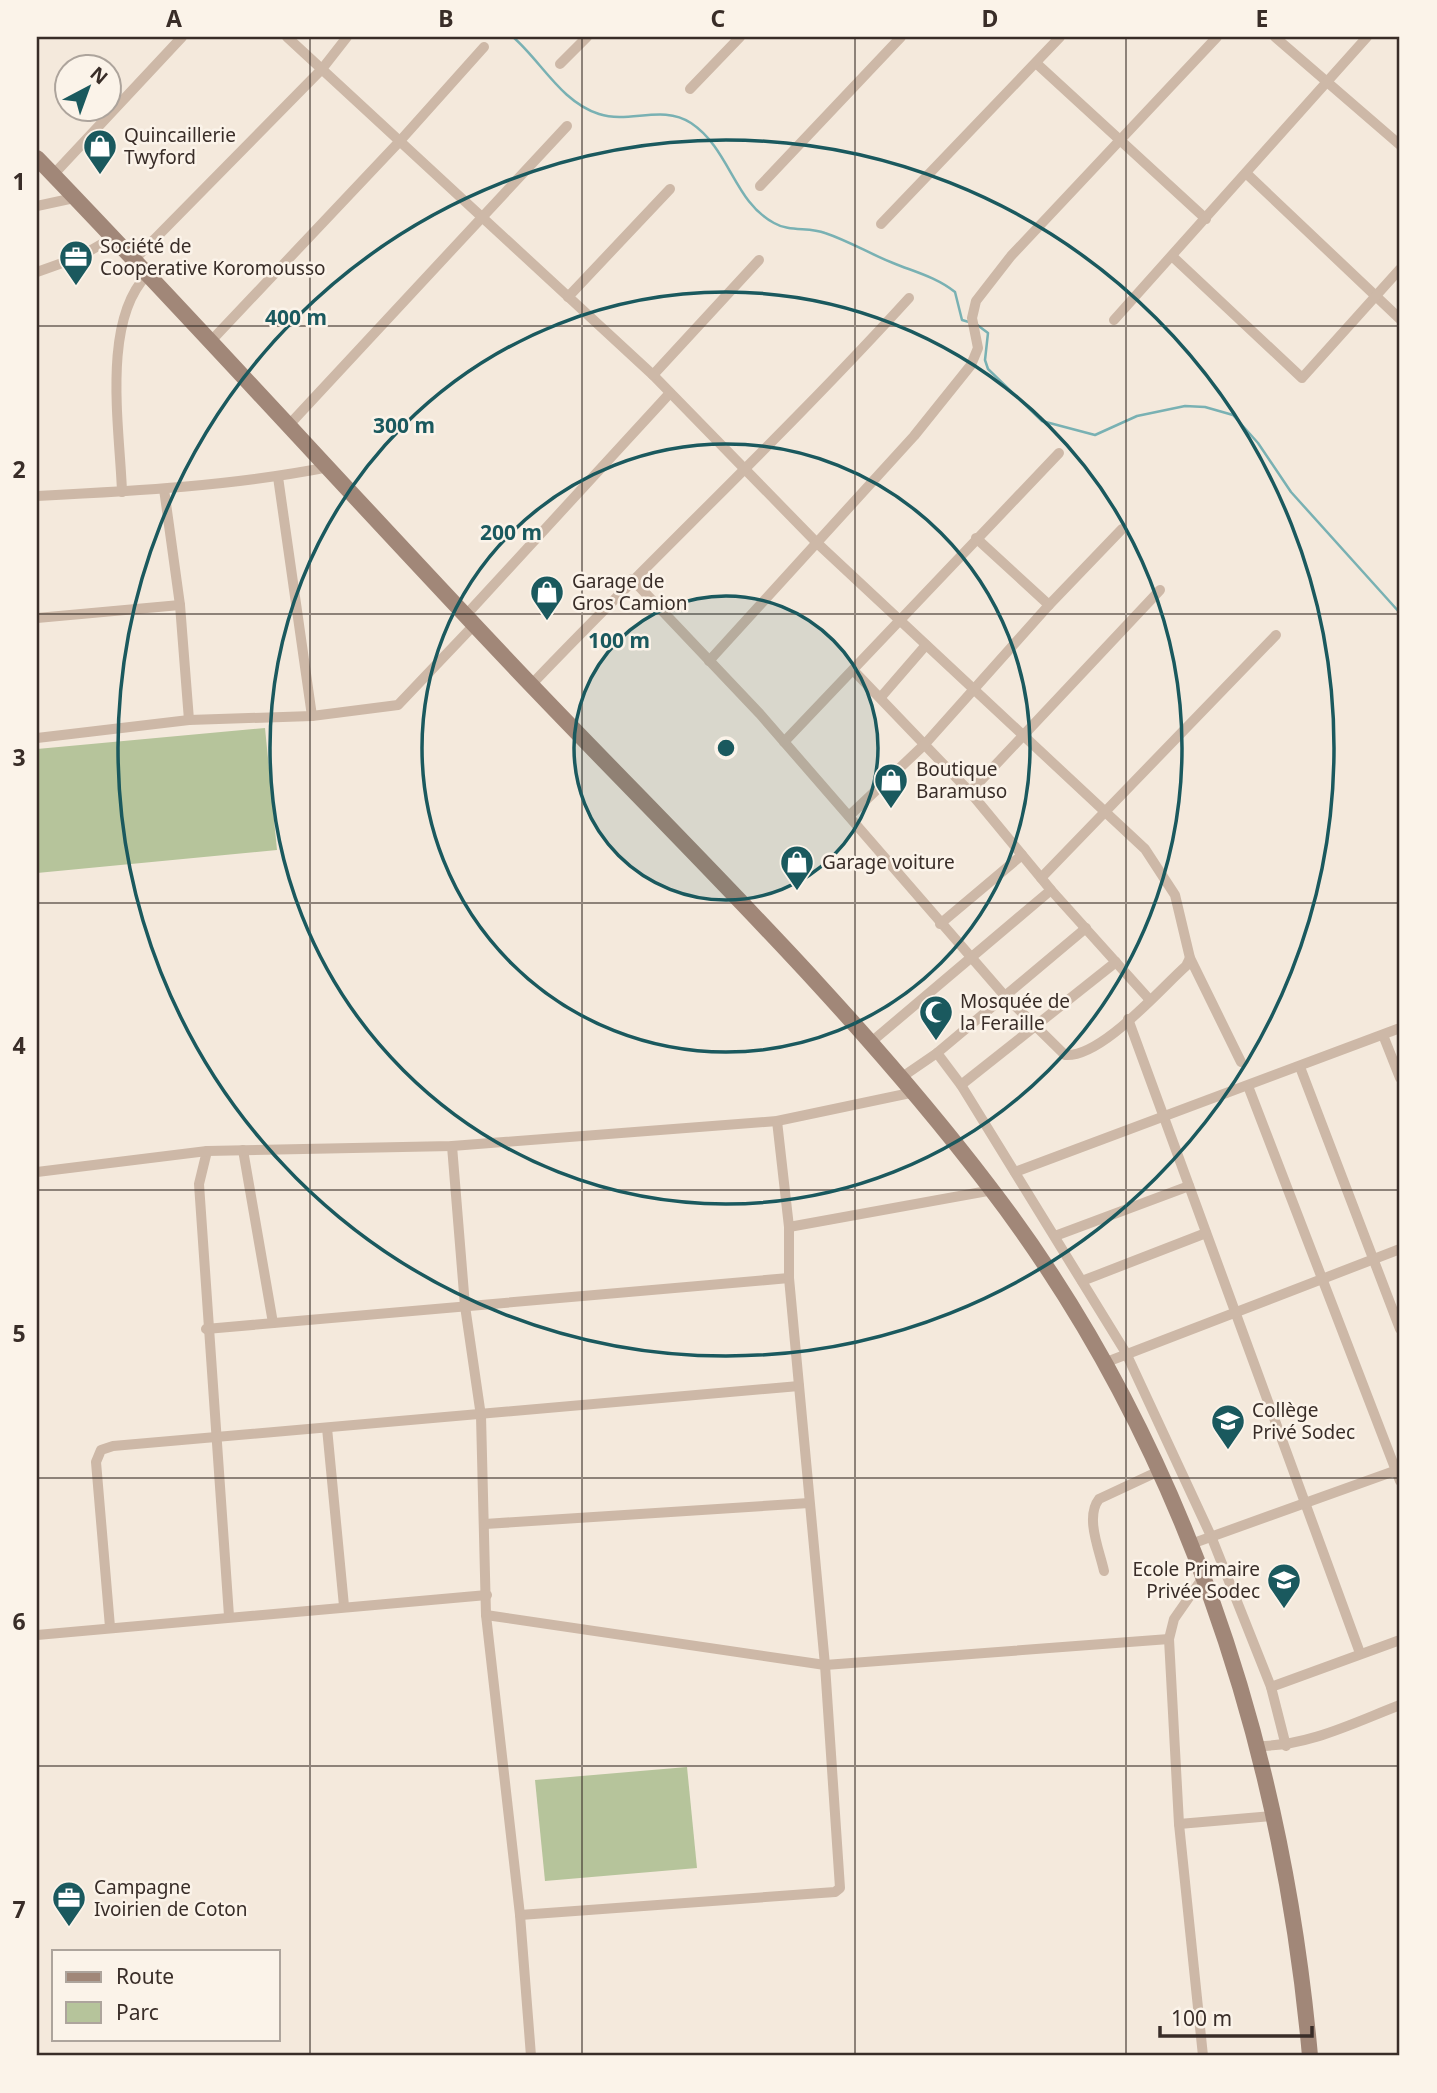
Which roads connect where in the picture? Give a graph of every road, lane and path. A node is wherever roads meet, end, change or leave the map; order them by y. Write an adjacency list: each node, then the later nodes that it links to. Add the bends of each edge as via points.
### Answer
1 (182, 37): 23 (street)
2 (287, 37): 14 (street)
3 (347, 37): 14 (street)
4 (587, 37): 13 (street)
5 (740, 37): 16 (street)
6 (901, 37): 24 (street)
7 (1060, 37): 12 (street)
8 (1217, 37): 18 (street)
9 (1275, 37): 15 (street)
10 (1367, 37): 15 (street)
11 (484, 47): 19 (street)
12 (1036, 63): 18 (street); 30 (street)
13 (561, 64)
14 (322, 69): 19 (street); 34 (street)
15 (1328, 82): 20 (street); 22 (street)
16 (690, 89)
17 (567, 126): 28 (street)
18 (1121, 140): 29 (street); 56 (street, via 1011,256 976,301 972,318 976,358 914,436)
19 (399, 142): 28 (street); 43 (street)
20 (1400, 145)
21 (37, 158): 23 (street)
22 (1247, 174): 29 (street); 39 (street)
23 (53, 175): 26 (street)
24 (760, 186)
25 (670, 190): 38 (street)
26 (74, 198): 27 (street); 31 (street)
27 (37, 206)
28 (482, 218): 38 (street); 46 (street)
29 (1206, 219): 32 (street)
30 (881, 224)
31 (112, 238): 34 (street); 36 (street, via 79,257)
32 (1172, 256): 39 (street, via 1302,378); 42 (street)
33 (759, 260): 44 (street)
34 (133, 261): 37 (street)
35 (1400, 269): 39 (street)
36 (37, 272)
37 (147, 275): 43 (street); 52 (street, via 128,301 118,338)
38 (568, 297): 44 (street)
39 (1376, 297): 41 (street)
40 (909, 298): 49 (street, via 826,390)
41 (1400, 319)
42 (1114, 320)
43 (210, 342): 46 (street)
44 (653, 375): 45 (street)
45 (670, 393): 49 (street); 63 (street)
46 (288, 425): 48 (street)
47 (1059, 453): 55 (street)
48 (329, 467): 50 (street); 63 (street)
49 (744, 468): 56 (street); 57 (street)
50 (278, 477): 51 (street); 71 (street)
51 (164, 489): 52 (street); 59 (street)
52 (122, 492): 53 (street)
53 (37, 496)
54 (1122, 529): 60 (street)
55 (976, 538): 60 (street); 62 (street)
56 (816, 542): 62 (street); 66 (street)
57 (632, 579): 66 (street); 68 (street)
58 (1160, 590): 73 (street)
59 (180, 605): 61 (street); 72 (street)
60 (1049, 605): 69 (street)
61 (37, 618)
62 (898, 619): 65 (street); 67 (street)
63 (471, 620): 68 (street); 71 (street, via 398,705)
64 (1276, 635): 78 (street)
65 (926, 645): 69 (street); 70 (street)
66 (709, 660): 75 (street)
67 (853, 670): 70 (street); 75 (street)
68 (531, 685): 94 (street)
69 (976, 691): 73 (street); 76 (street)
70 (881, 697): 76 (street)
71 (312, 716): 72 (street)
72 (189, 720): 74 (street)
73 (1025, 736): 77 (street); 78 (street)
74 (37, 738)
75 (784, 742): 79 (street)
76 (925, 744): 77 (street); 79 (street)
77 (970, 792): 80 (street)
78 (1105, 810): 81 (street); 85 (street, via 1145,849 1175,895)
79 (849, 816): 83 (street)
80 (1022, 855): 81 (street); 83 (street)
81 (1041, 878): 82 (street)
82 (1051, 890): 84 (street); 86 (street)
83 (940, 924): 86 (street)
84 (1086, 928): 87 (street); 88 (street)
85 (1191, 958): 89 (street); 96 (street)
86 (971, 959): 88 (street); 94 (street)
87 (1116, 962): 89 (street); 91 (street)
88 (1004, 995): 91 (street); 95 (street)
89 (1150, 999): 90 (street)
90 (1128, 1018): 91 (street, via 1096,1048 1075,1056 1065,1055); 103 (street)
91 (1034, 1028): 100 (street)
92 (1400, 1028): 93 (street)
93 (1384, 1035): 97 (street); 99 (street)
94 (870, 1043): 98 (street)
95 (937, 1053): 98 (street); 100 (street)
96 (1241, 1062)
97 (1300, 1067): 101 (street); 116 (street)
98 (902, 1077): 102 (street)
99 (1400, 1078)
100 (961, 1085): 109 (street)
101 (1248, 1086): 103 (street); 118 (street)
102 (915, 1092): 104 (street); 111 (street)
103 (1163, 1118): 109 (street); 110 (street)
104 (777, 1121): 105 (street); 112 (street)
105 (452, 1146): 106 (street); 120 (street)
106 (243, 1150): 107 (street); 122 (street)
107 (207, 1151): 108 (street); 123 (street, via 199,1184)
108 (37, 1172)
109 (1015, 1172): 114 (street)
110 (1189, 1186): 113 (street); 114 (street)
111 (993, 1190): 112 (street); 126 (street)
112 (789, 1227): 117 (street)
113 (1206, 1233): 119 (street); 121 (street)
114 (1055, 1236): 119 (street)
115 (1400, 1249): 116 (street)
116 (1373, 1259): 118 (street); 124 (street)
117 (789, 1278): 120 (street); 127 (street)
118 (1323, 1278): 121 (street); 132 (street)
119 (1082, 1281): 125 (street)
120 (466, 1306): 122 (street); 128 (street)
121 (1235, 1310): 125 (street); 134 (street)
122 (273, 1323): 123 (street)
123 (206, 1329): 130 (street)
124 (1400, 1329)
125 (1126, 1353): 126 (street); 136 (street)
126 (1104, 1363): 131 (street)
127 (799, 1386): 128 (street); 133 (street)
128 (481, 1416): 129 (street); 135 (street)
129 (327, 1427): 130 (street); 141 (street)
130 (214, 1435): 143 (street); 144 (street, via 101,1450 96,1462)
131 (1159, 1471): 137 (street); 138 (street, via 1099,1499 1094,1506)
132 (1399, 1474): 134 (street)
133 (809, 1503): 135 (street); 149 (street)
134 (1305, 1504): 136 (street); 148 (street)
135 (485, 1524): 140 (street)
136 (1211, 1536): 137 (street); 150 (street)
137 (1191, 1544): 139 (street)
138 (1104, 1571)
139 (1204, 1576): 146 (street, via 1174,1619); 152 (street)
140 (487, 1595): 141 (street); 142 (street)
141 (344, 1606): 143 (street)
142 (486, 1615): 149 (street); 156 (street)
143 (229, 1616): 144 (street)
144 (110, 1627): 145 (street)
145 (37, 1635)
146 (1169, 1639): 149 (street); 155 (street)
147 (1400, 1640): 148 (street)
148 (1360, 1653): 150 (street)
149 (825, 1665): 156 (street, via 840,1888 835,1892)
150 (1271, 1687): 153 (street)
151 (1400, 1705): 153 (street)
152 (1258, 1746): 153 (street); 154 (street)
153 (1286, 1746)
154 (1273, 1816): 155 (street); 159 (street, via 1297,1939)
155 (1179, 1824): 158 (street)
156 (520, 1915): 157 (street)
157 (531, 2056)
158 (1203, 2056)
159 (1310, 2056)

